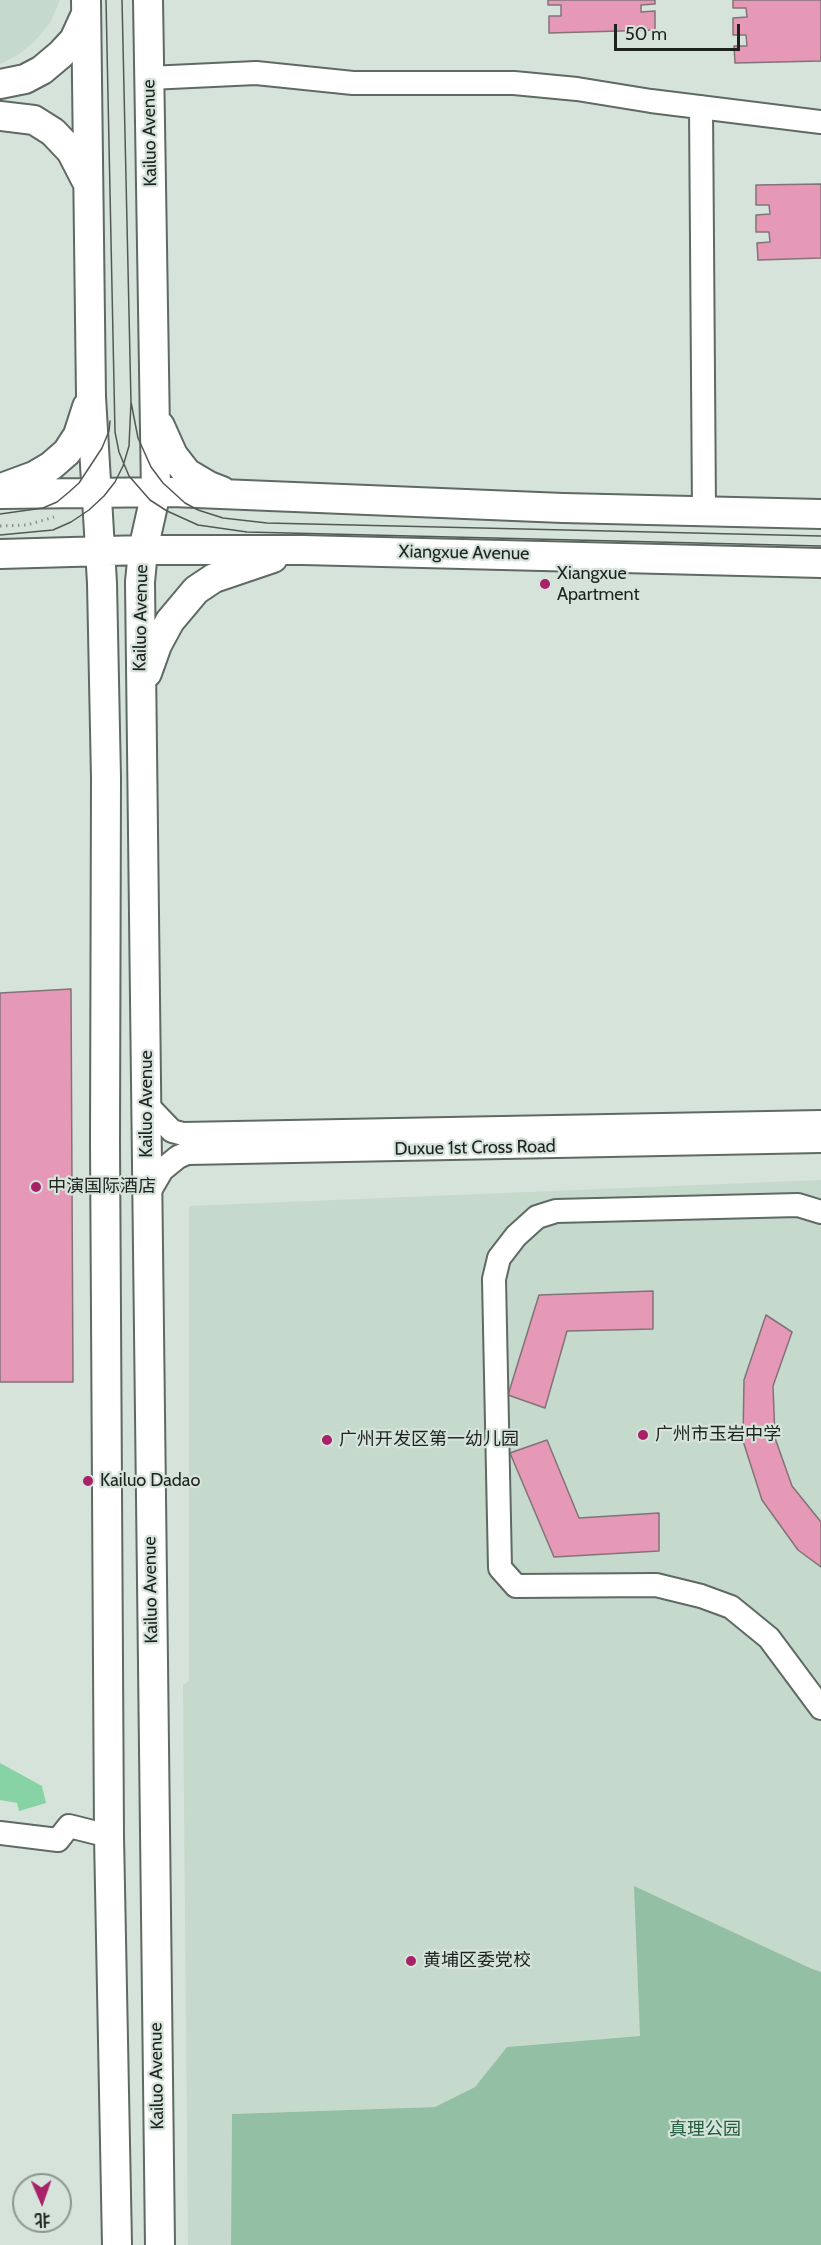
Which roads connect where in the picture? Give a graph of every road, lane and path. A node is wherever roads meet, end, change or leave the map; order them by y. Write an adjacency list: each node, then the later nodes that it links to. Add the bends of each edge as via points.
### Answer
1 (148, 0): 3 (main road, Kailuo Avenue)
2 (86, 7): 4 (main road, via 74,40 61,54 25,79); 8 (main road, Kailuo Avenue)
3 (149, 78): 5 (street, via 256,73 353,83 514,83); 10 (main road, Kailuo Avenue)
4 (0, 84)
5 (701, 107): 7 (street); 16 (street)
6 (0, 116): 8 (main road, via 34,120 53,132 71,151)
7 (821, 122)
8 (89, 187): 9 (main road, Kailuo Avenue)
9 (91, 397): 11 (main road, via 78,435 67,452 34,476); 12 (main road, Kailuo Avenue)
10 (156, 413): 13 (main road, Kailuo Avenue); 15 (main road, via 173,455 187,473)
11 (0, 488)
12 (97, 492): 13 (main road); 14 (main road); 22 (main road, Kailuo Avenue)
13 (156, 492): 15 (main road); 21 (main road, Kailuo Avenue)
14 (0, 494)
15 (233, 495): 16 (main road)
16 (704, 510): 18 (main road)
17 (61, 514): 19 (path, via 27,525)
18 (821, 514)
19 (0, 526)
20 (303, 549): 21 (main road, Xiangxue Avenue); 24 (main road, Xiangxue Avenue); 25 (main road, via 242,567 196,590 170,621 157,645)
21 (143, 550): 22 (main road, Xiangxue Avenue); 25 (main road, Kailuo Avenue)
22 (100, 551): 23 (main road); 26 (main road, Kailuo Avenue)
23 (0, 554)
24 (821, 562)
25 (141, 692): 27 (main road, Kailuo Avenue)
26 (105, 756): 27 (main road, via 110,735 118,731); 35 (main road, Kailuo Avenue)
27 (142, 758): 28 (main road, Kailuo Avenue)
28 (147, 1105): 29 (street, Duxue 1st Cross Road, via 172,1131 183,1134); 31 (main road, Kailuo Avenue)
29 (821, 1122)
30 (821, 1141): 31 (street, Duxue 1st Cross Road, via 187,1153 162,1170)
31 (148, 1194): 37 (main road, Kailuo Avenue)
32 (821, 1212): 33 (street, via 798,1205 556,1211 537,1217 516,1236 499,1258 494,1279 500,1568 516,1586 656,1585 731,1607 769,1638)
33 (821, 1708)
34 (0, 1833): 35 (street, via 58,1840 69,1826)
35 (109, 1836): 36 (main road, Kailuo Avenue)
36 (117, 2245)
37 (160, 2245)

